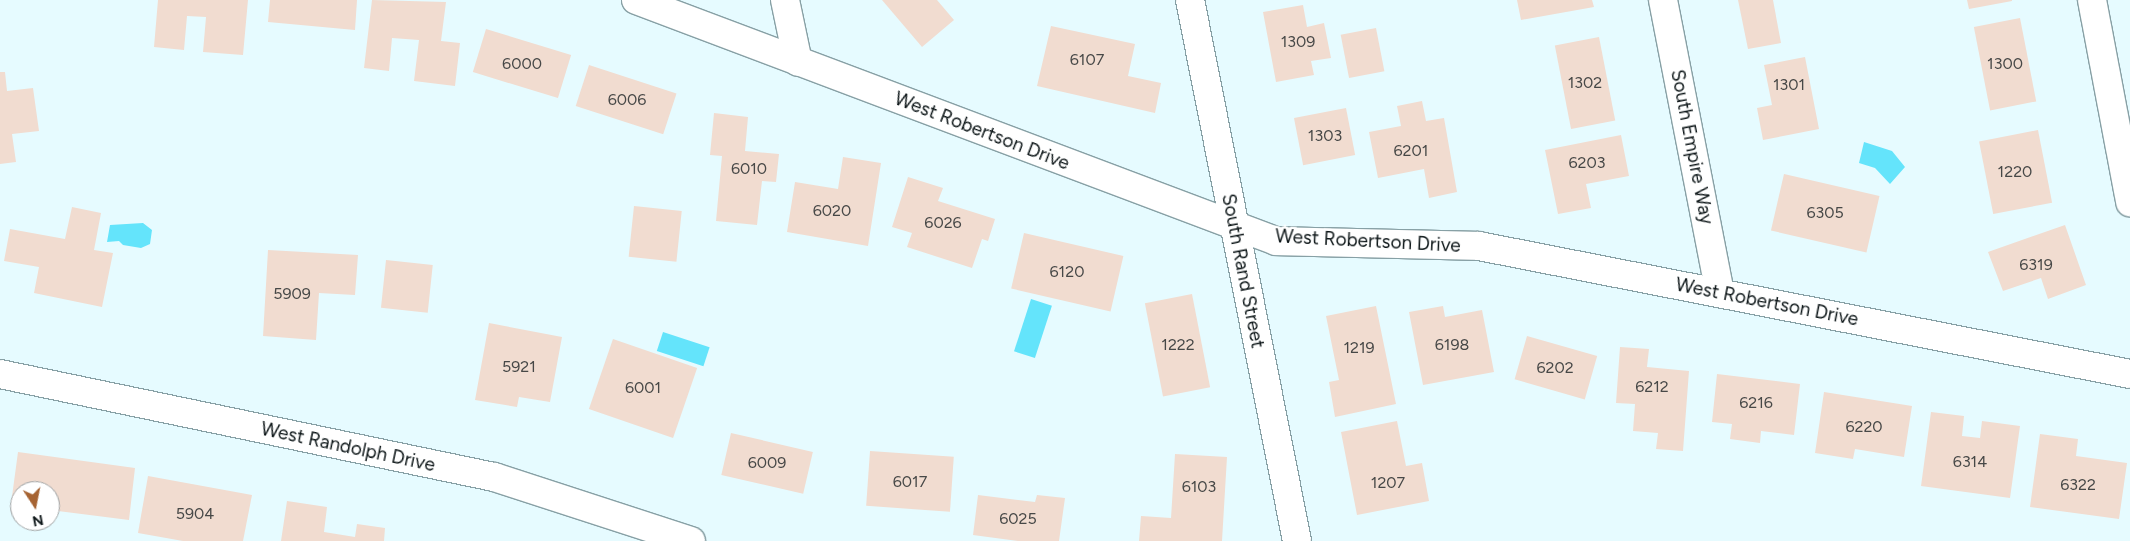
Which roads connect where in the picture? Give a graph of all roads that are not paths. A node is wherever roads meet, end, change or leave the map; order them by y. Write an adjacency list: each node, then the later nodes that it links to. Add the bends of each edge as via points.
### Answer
1 (636, 0): 6 (street, West Robertson Drive)
2 (786, 0): 6 (street)
3 (1190, 0): 8 (street, South Rand Street)
4 (1663, 0): 9 (street, South Empire Way)
5 (2092, 0): 7 (street)
6 (798, 62): 8 (street, West Robertson Drive)
7 (2130, 202)
8 (1234, 225): 9 (street, West Robertson Drive, via 1276,241 1479,246); 13 (street, South Rand Street)
9 (1720, 293): 11 (street, West Robertson Drive)
10 (0, 374): 12 (street, West Randolph Drive, via 494,477)
11 (2130, 374)
12 (691, 541)
13 (1297, 541)

